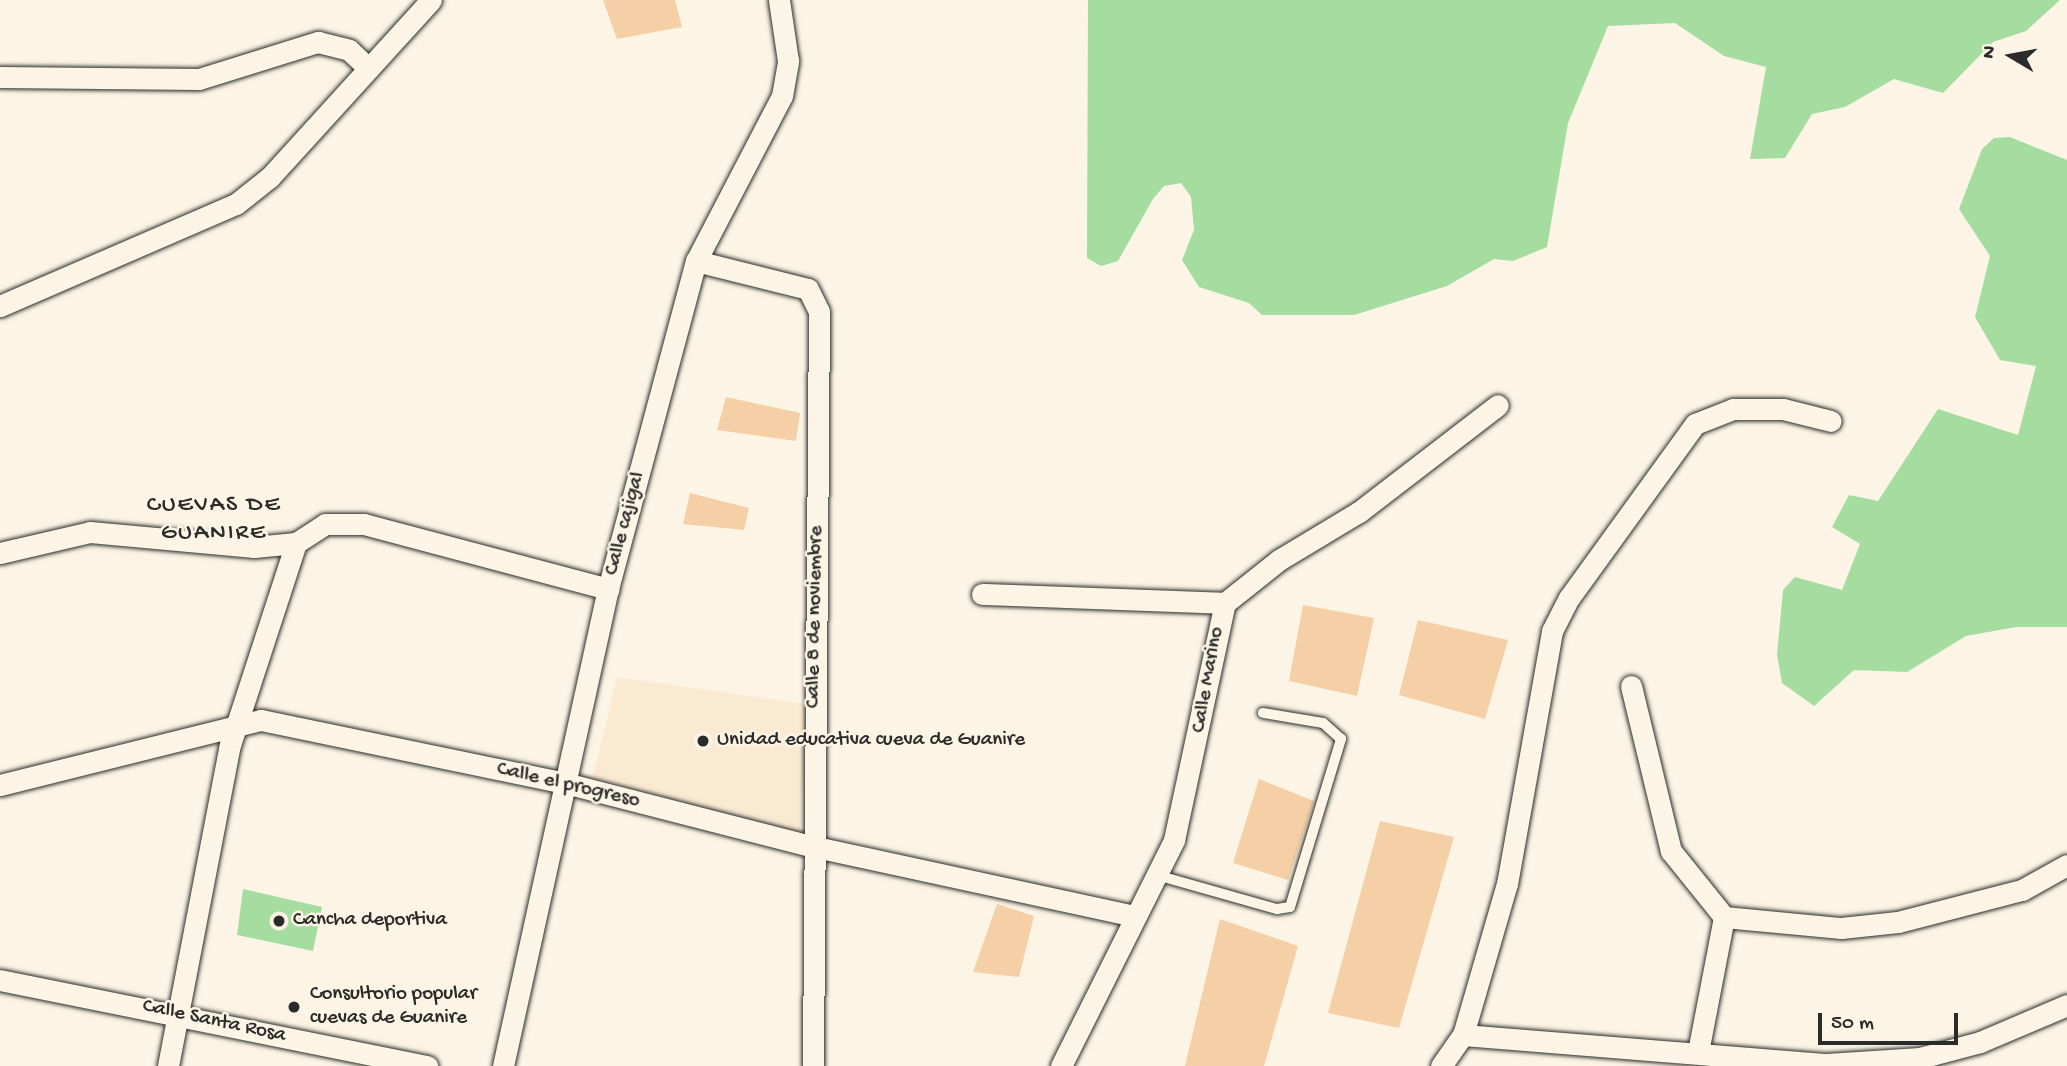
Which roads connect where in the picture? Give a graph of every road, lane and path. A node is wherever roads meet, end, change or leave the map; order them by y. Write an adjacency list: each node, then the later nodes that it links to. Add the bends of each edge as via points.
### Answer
1 (431, 0): 3 (street)
2 (779, 0): 5 (street, Calle cajigal, via 788,61 782,96)
3 (366, 66): 4 (street, via 349,50 318,42 199,79); 6 (street, via 270,177 236,204)
4 (0, 77)
5 (695, 261): 11 (street, Calle cajigal); 19 (street, Calle 8 de noviembre, via 808,289 819,312)
6 (0, 306)
7 (1498, 405): 13 (street, Calle Marino, via 1359,512 1279,560)
8 (1831, 421): 27 (street, via 1783,410 1733,409 1695,424 1570,598 1552,631 1507,884)
9 (296, 543): 10 (street, via 254,547 90,532); 11 (street, via 325,524 365,524); 16 (street)
10 (0, 553)
11 (608, 589): 17 (street, Calle cajigal)
12 (982, 594): 13 (street)
13 (1226, 603): 21 (street, Calle Marino, via 1209,703)
14 (1631, 686): 23 (street, via 1671,851)
15 (1263, 713): 21 (lane, via 1323,723 1341,739 1290,906 1277,909)
16 (234, 730): 17 (street, Calle el progreso, via 261,720); 18 (street, Calle el progreso); 26 (street)
17 (565, 783): 19 (street, Calle el progreso); 31 (street, Calle cajigal)
18 (0, 785)
19 (811, 846): 22 (street, Calle el progreso); 32 (street, Calle 8 de noviembre)
20 (2067, 865): 23 (street, via 2022,890 1898,922 1841,928)
21 (1160, 876): 22 (street, Calle Marino)
22 (1135, 916): 33 (street, Calle Marino)
23 (1724, 917): 28 (street)
24 (0, 980): 26 (street, Calle Santa Rosa)
25 (2067, 1005): 28 (street, via 1980,1042 1920,1058 1827,1064)
26 (178, 1014): 29 (street); 30 (street, Calle Santa Rosa)
27 (1463, 1035): 28 (street); 34 (street)
28 (1698, 1052)
29 (168, 1066)
30 (427, 1066)
31 (503, 1066)
32 (813, 1066)
33 (1061, 1066)
34 (1441, 1066)

